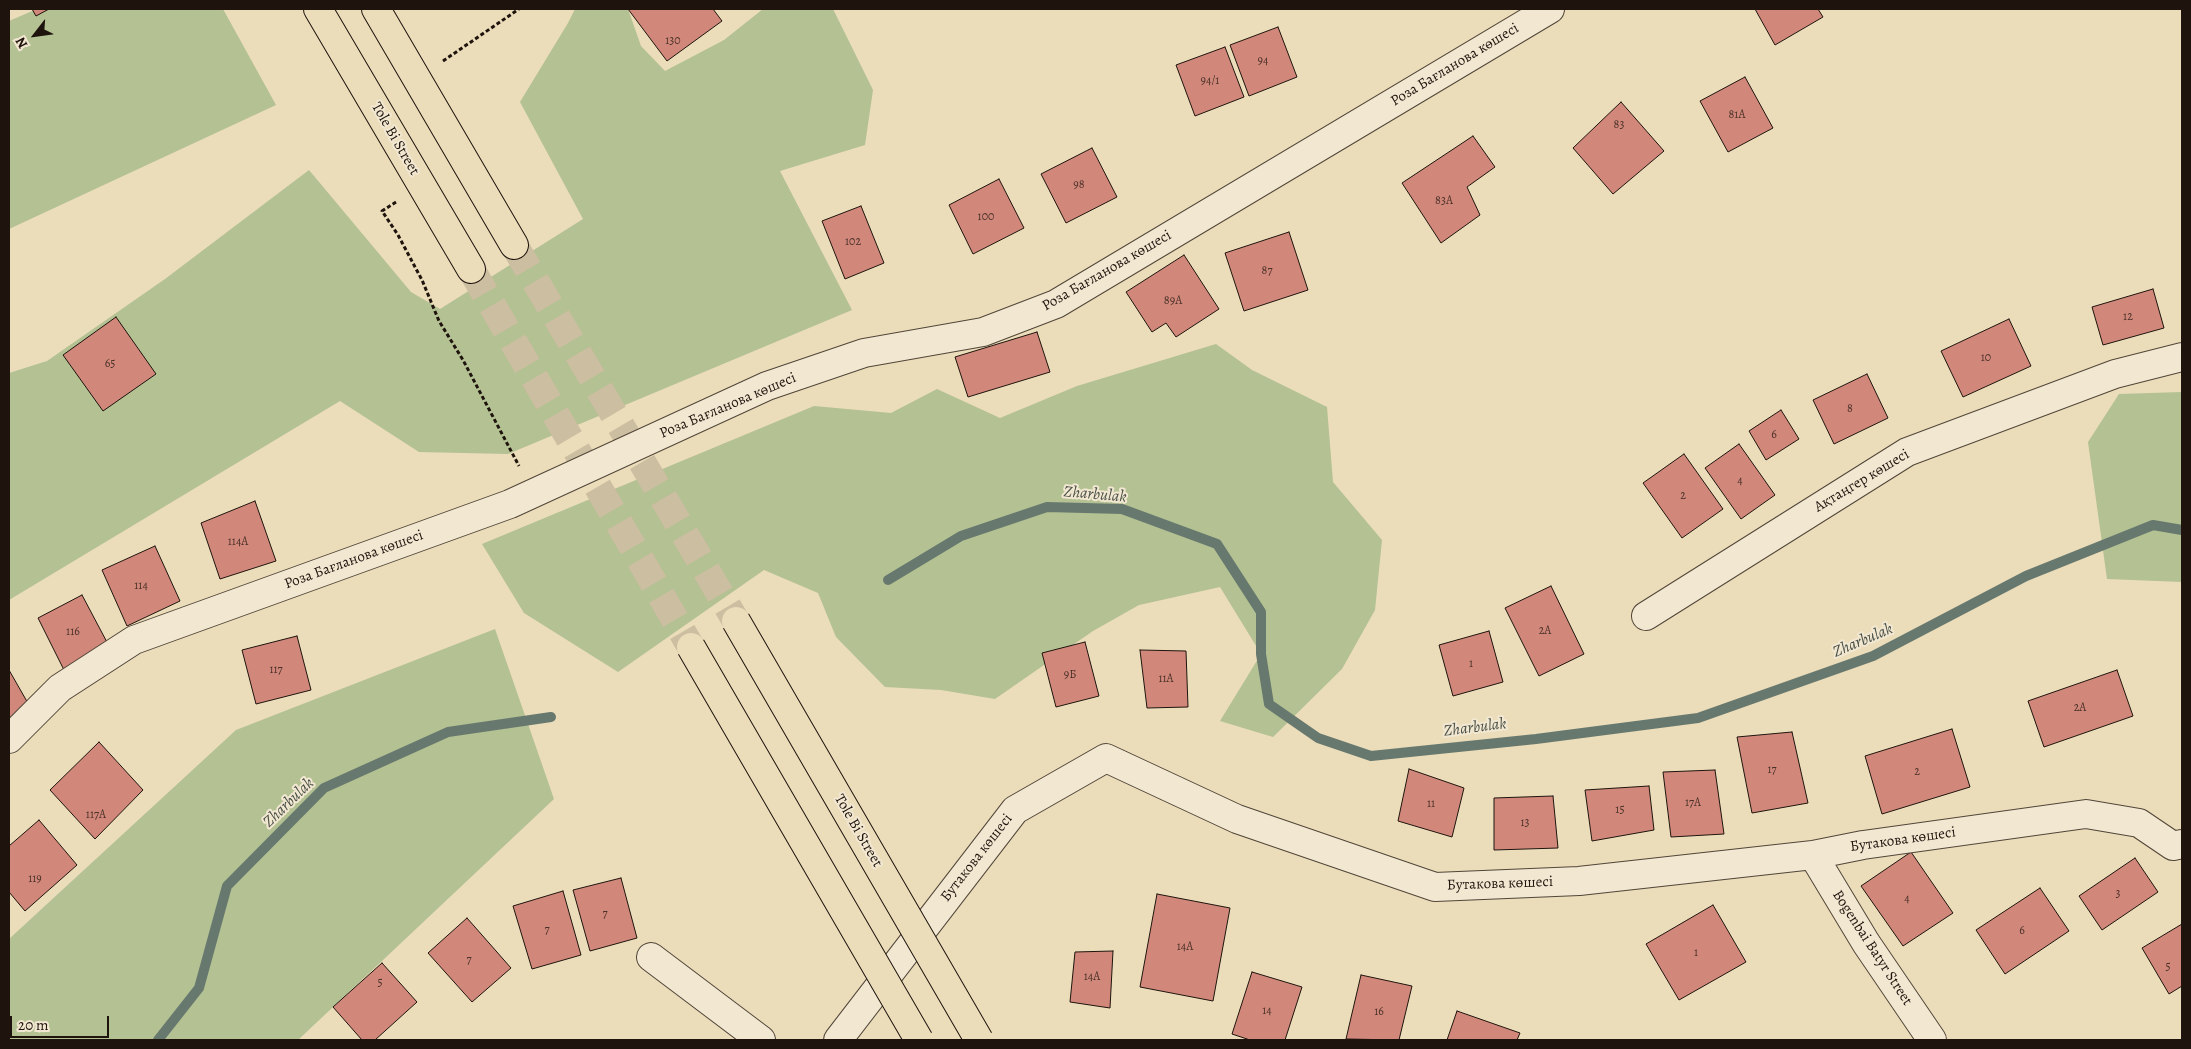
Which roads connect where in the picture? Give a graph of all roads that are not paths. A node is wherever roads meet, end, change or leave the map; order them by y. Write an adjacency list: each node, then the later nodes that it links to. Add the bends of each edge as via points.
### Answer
1 (318, 9): 5 (main road, Tole Bi Street)
2 (376, 9): 4 (main road)
3 (1550, 9): 10 (street, Роза Бағланова көшесі, via 1056,304 983,332 864,353 767,386 510,504 134,640 60,688)
4 (514, 245)
5 (471, 269)
6 (2182, 357): 7 (street, Ақтаңгер көшесі, via 2115,374 1907,452)
7 (1646, 616)
8 (736, 621): 17 (main road, Tole Bi Street, bridge)
9 (691, 647): 16 (main road, bridge)
10 (9, 739)
11 (2179, 851): 12 (street, Бутакова көшесі, via 2139,823 2086,814)
12 (1813, 855): 15 (street, Бутакова көшесі, via 1579,881 1435,887 1237,819 1106,758 1015,810); 18 (street, Bogenbai Batyr Street, via 1866,943)
13 (651, 957): 14 (street)
14 (760, 1040)
15 (838, 1040)
16 (920, 1040)
17 (979, 1040)
18 (1932, 1040)

